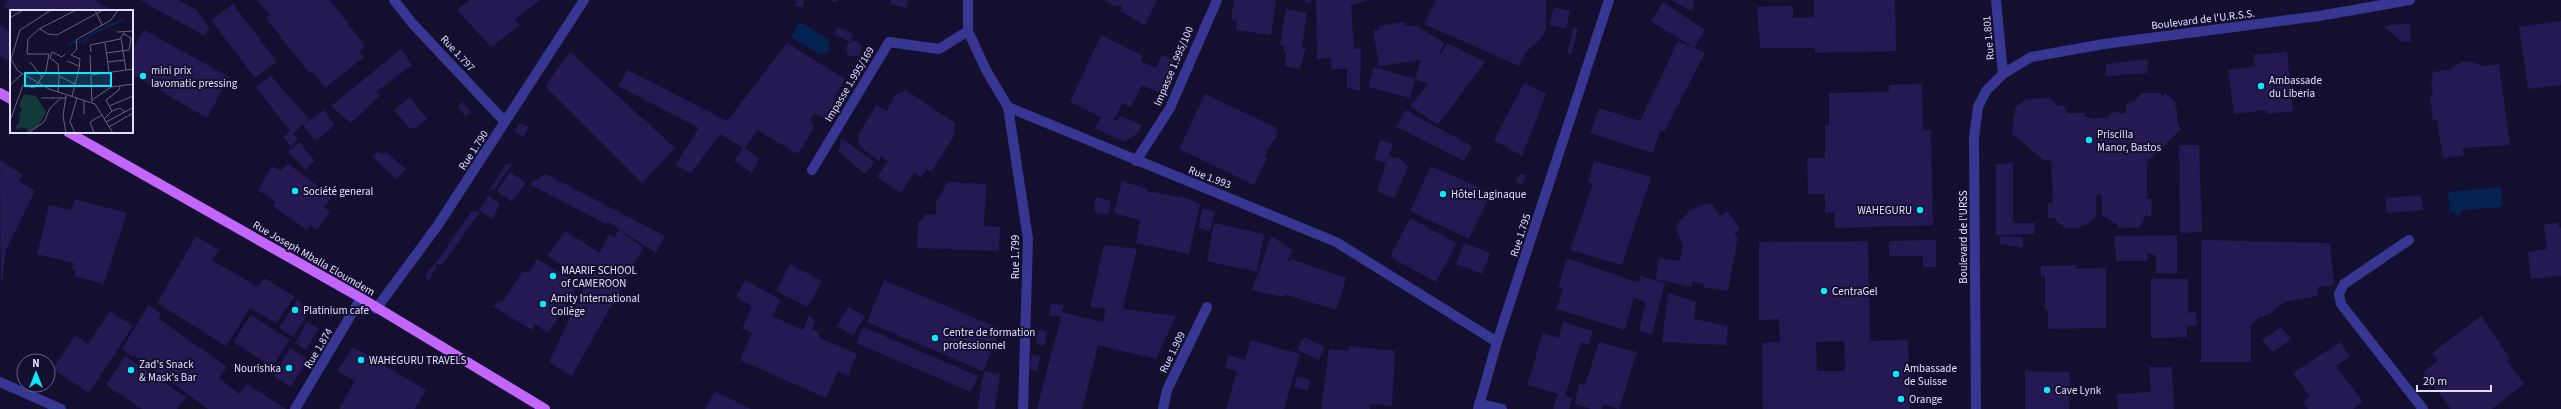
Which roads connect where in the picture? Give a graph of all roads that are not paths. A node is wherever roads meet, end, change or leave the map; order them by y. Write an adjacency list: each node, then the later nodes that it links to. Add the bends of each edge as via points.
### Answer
1 (394, 0): 13 (street, Rue 1.797, via 412,23)
2 (584, 0): 13 (street, Rue 1.790)
3 (968, 0): 8 (street)
4 (1217, 0): 15 (street, Impasse 1.995/100, via 1170,108)
5 (1609, 0): 21 (street, Rue 1.795)
6 (1996, 0): 9 (street, Rue 1.801)
7 (2410, 0): 9 (street, Boulevard de l'U.R.S.S., via 2319,16 2104,44 2031,58)
8 (968, 31): 12 (street, via 986,70); 16 (street, Impasse 1.995/169, via 939,49 889,42)
9 (2003, 74): 30 (street, Boulevard de l'URSS, via 1986,91 1978,106 1974,137)
10 (0, 93): 11 (main road)
11 (10, 98)
12 (1008, 107): 15 (street, Rue 1.993); 27 (street, Rue 1.799, via 1028,239)
13 (505, 122): 20 (street, Rue 1.790, via 438,225)
14 (70, 133): 18 (main road, Rue Joseph Mballa Eloumdem)
15 (1136, 160): 21 (street, Rue 1.993, via 1336,242)
16 (812, 170)
17 (2409, 240): 31 (street, via 2344,284 2339,294 2341,304)
18 (361, 298): 20 (main road, Rue Joseph Mballa Eloumdem); 25 (street, Rue 1.874)
19 (1207, 307): 28 (street, Rue 1.909, via 1167,390)
20 (376, 309): 26 (main road, Rue Joseph Mballa Eloumdem)
21 (1497, 342): 23 (street, Rue 1.795)
22 (0, 382): 24 (street)
23 (1479, 406): 29 (street)
24 (61, 409)
25 (295, 409)
26 (545, 409)
27 (1023, 409)
28 (1163, 409)
29 (1502, 409)
30 (1976, 409)
31 (2422, 409)

